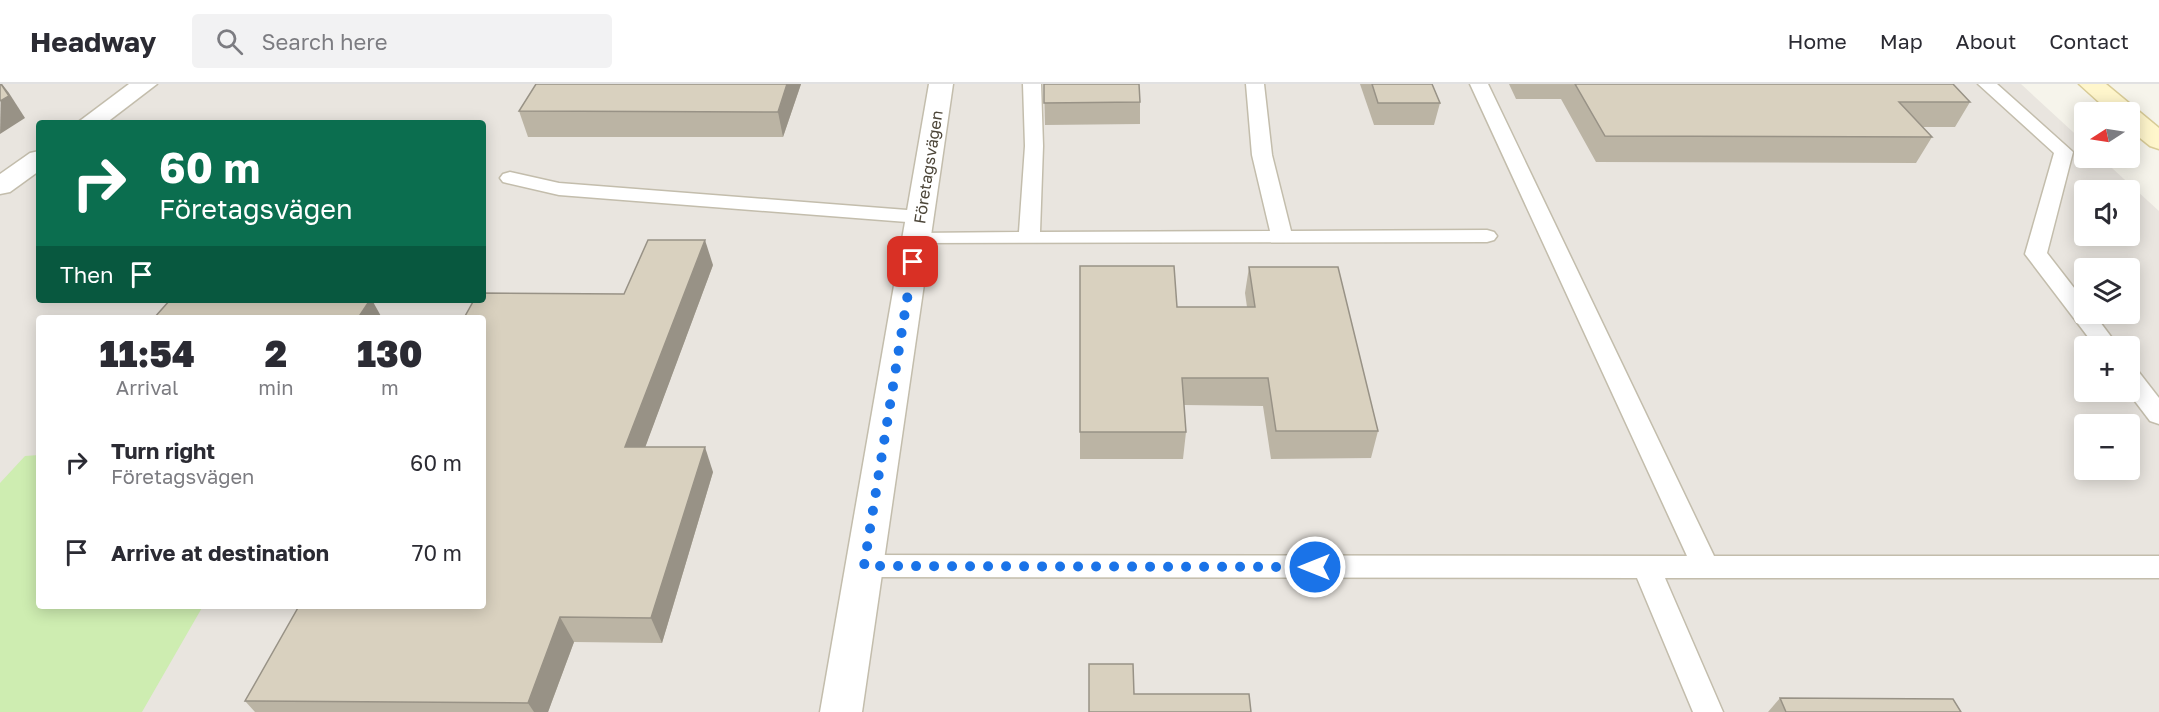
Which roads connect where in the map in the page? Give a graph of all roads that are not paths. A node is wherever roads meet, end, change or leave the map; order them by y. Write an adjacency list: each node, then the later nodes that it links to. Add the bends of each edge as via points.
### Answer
1 (146, 84): 9 (street)
2 (942, 84): 15 (street, Företagsvägen)
3 (1032, 84): 18 (lane, via 1034,146)
4 (1255, 84): 17 (lane, via 1262,155)
5 (1479, 84): 25 (lane)
6 (1987, 84): 19 (lane, via 2064,152 2036,254)
7 (2091, 84): 8 (street)
8 (2113, 102)
9 (94, 120)
10 (2140, 125): 11 (street)
11 (2159, 141)
12 (36, 161): 14 (street)
13 (510, 178): 15 (lane, via 559,189)
14 (0, 186)
15 (919, 228): 18 (lane); 22 (street, Företagsvägen)
16 (1487, 236): 17 (lane)
17 (1282, 237): 18 (lane)
18 (1029, 238)
19 (2099, 336)
20 (2140, 390): 21 (lane)
21 (2159, 414)
22 (864, 566): 24 (lane); 26 (street, Företagsvägen)
23 (2159, 567): 25 (lane)
24 (1647, 568): 25 (lane); 27 (lane)
25 (1706, 568)
26 (841, 712)
27 (1708, 712)

